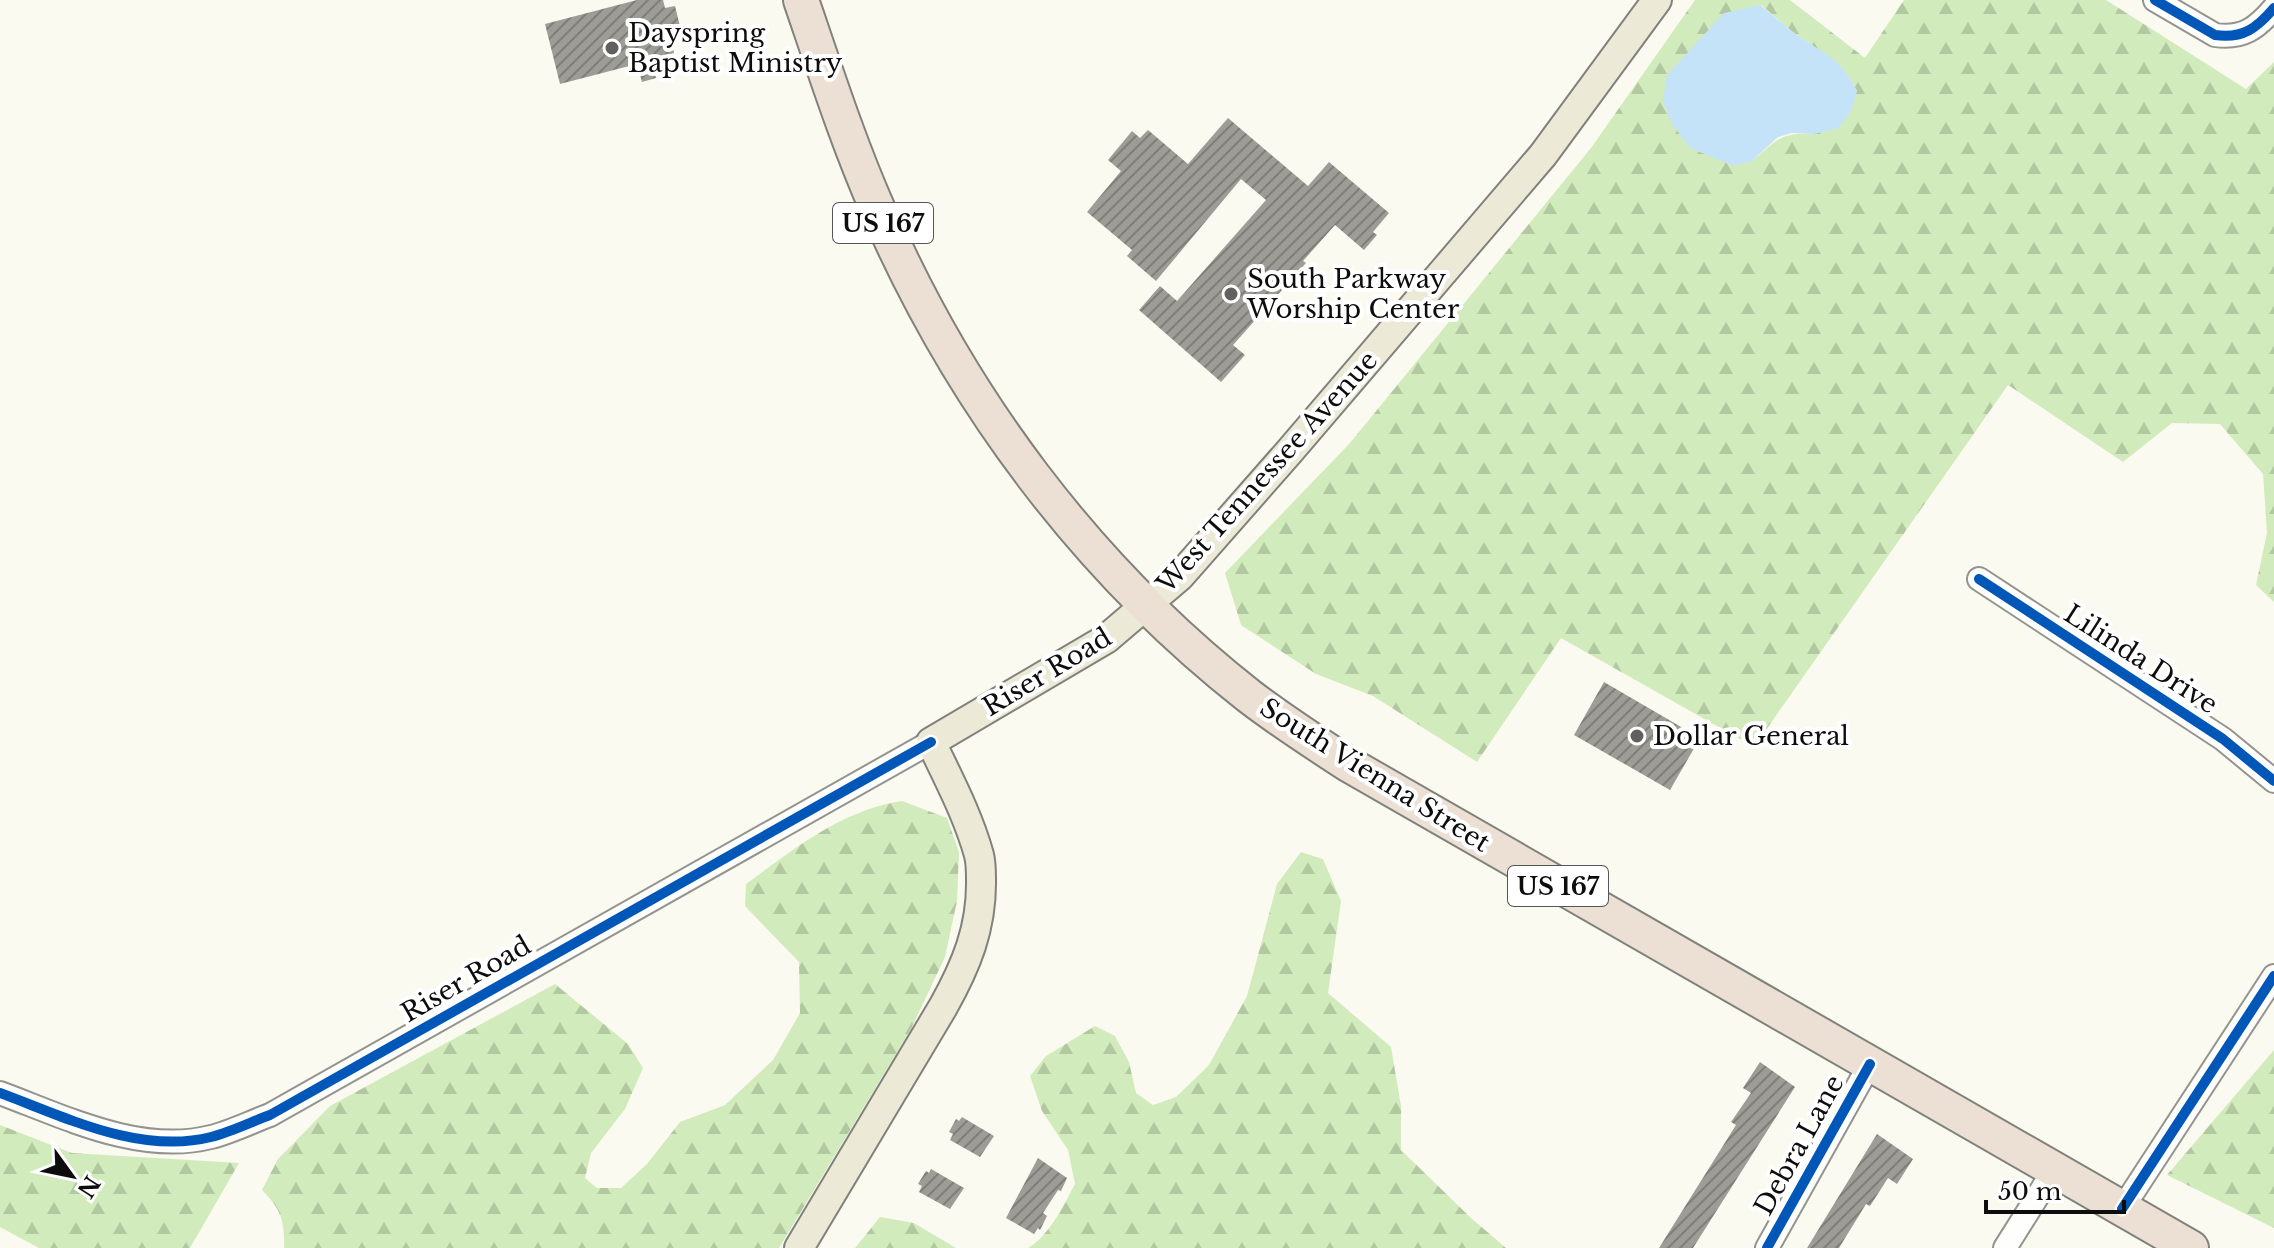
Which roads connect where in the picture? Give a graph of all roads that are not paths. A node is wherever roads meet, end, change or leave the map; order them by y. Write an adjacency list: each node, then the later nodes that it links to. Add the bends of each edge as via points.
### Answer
1 (801, 0): 6 (highway, South Vienna Street / US 167, via 878,211 943,342 1052,503)
2 (1657, 0): 6 (main road, West Tennessee Avenue, via 1543,155 1280,463 1180,576)
3 (2155, 0): 4 (street, via 2215,35 2226,36 2247,33)
4 (2274, 8)
5 (1979, 579): 8 (street, Lilinda Drive, via 2223,739)
6 (1146, 605): 7 (main road, Riser Road, via 1106,639); 10 (highway, South Vienna Street / US 167, via 1247,695 1348,764)
7 (931, 742): 11 (street, Riser Road, via 270,1115 210,1138 160,1142 117,1135); 14 (main road, via 980,858 977,933 943,1007)
8 (2274, 781)
9 (2274, 976): 13 (street)
10 (1870, 1064): 12 (highway, South Vienna Street / US 167); 15 (street, Debra Lane)
11 (0, 1093)
12 (2054, 1170): 13 (highway, South Vienna Street / US 167); 16 (street)
13 (2122, 1209): 17 (highway, South Vienna Street / US 167)
14 (799, 1248)
15 (1767, 1248)
16 (2005, 1248)
17 (2191, 1248)

